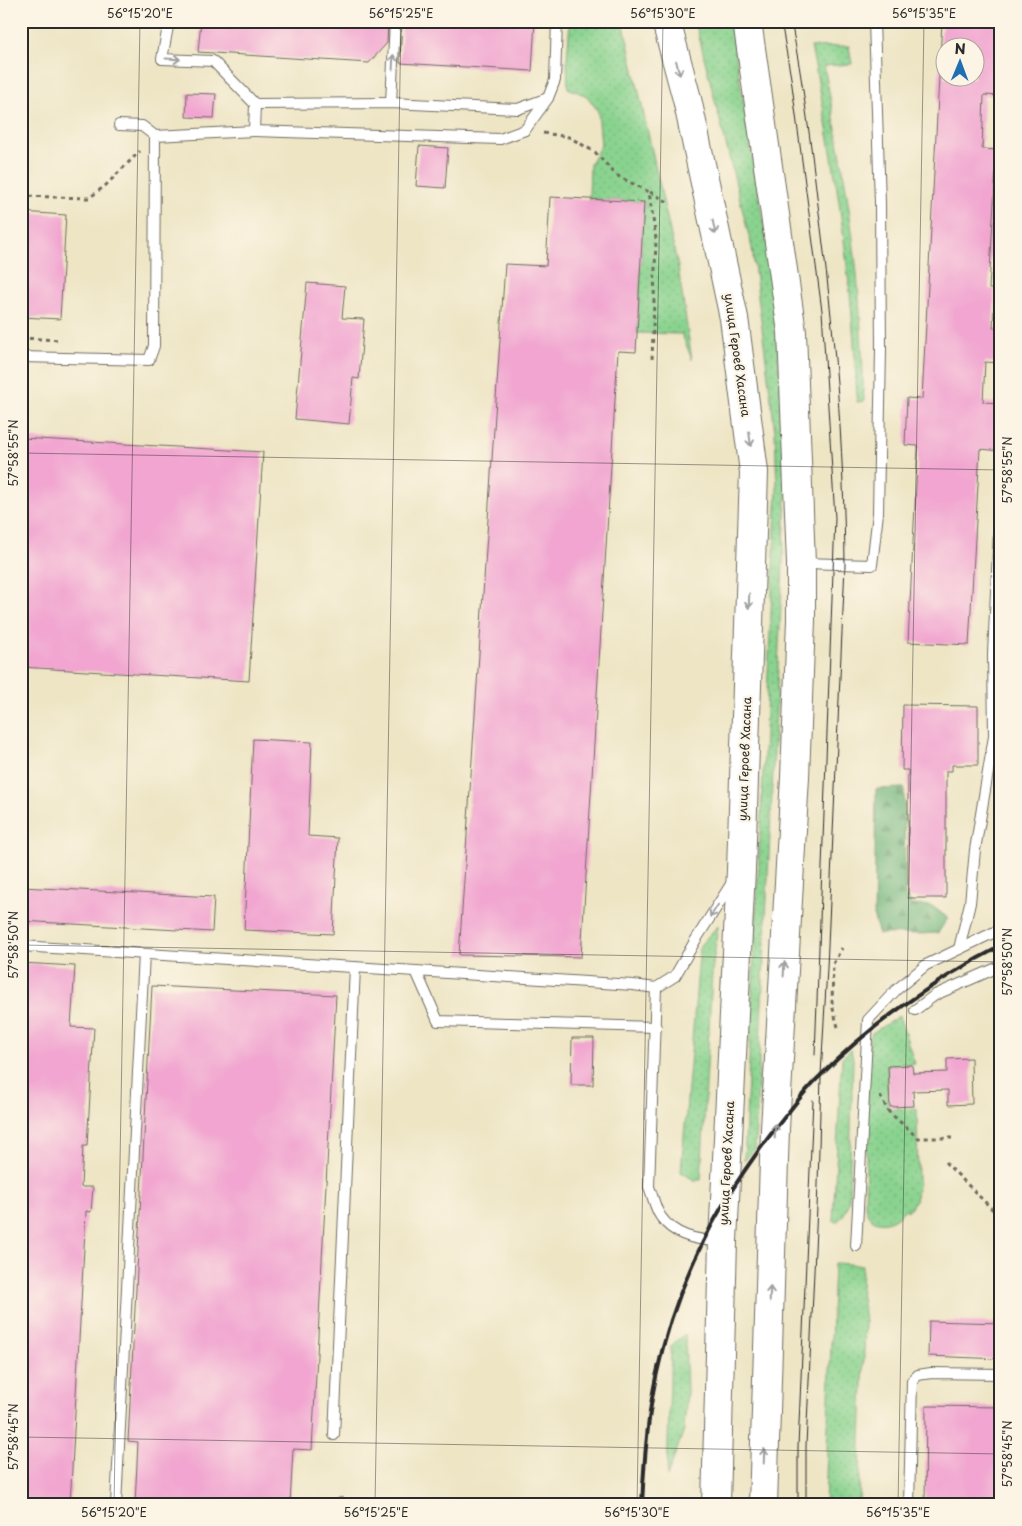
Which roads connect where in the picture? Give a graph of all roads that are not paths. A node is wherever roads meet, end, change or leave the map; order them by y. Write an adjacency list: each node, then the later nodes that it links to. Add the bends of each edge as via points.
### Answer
1 (169, 21): 9 (lane, one-way to 9, via 162,59 213,61)
2 (394, 21): 8 (lane, one-way to 2)
3 (558, 21): 7 (lane, via 555,80)
4 (666, 21): 16 (main road, улица Героев Хасана, one-way to 16, via 687,100 734,318 754,472)
5 (747, 21): 15 (main road, via 792,332)
6 (874, 21): 15 (lane, via 881,349 878,513 872,565)
7 (548, 98): 8 (lane, via 518,109); 11 (lane, via 525,130 500,139)
8 (391, 103): 9 (lane)
9 (255, 104): 11 (lane)
10 (119, 125): 12 (lane, via 142,126)
11 (254, 131): 12 (lane)
12 (154, 136): 13 (lane, via 154,346 149,360)
13 (21, 357)
14 (1001, 488): 19 (lane, via 993,654 994,736 975,850 970,903)
15 (801, 563): 33 (main road, one-way to 15, via 775,1128 795,767)
16 (741, 870): 24 (lane, one-way to 24, via 675,976); 27 (main road, улица Героев Хасана)
17 (1001, 930): 19 (lane)
18 (21, 946): 20 (lane)
19 (958, 949): 28 (lane, via 926,965 896,990 868,1020)
20 (144, 954): 22 (lane); 31 (lane)
21 (1001, 966): 25 (lane, via 935,995)
22 (355, 968): 23 (lane); 30 (lane)
23 (416, 971): 24 (lane); 26 (lane, via 438,1021)
24 (656, 988): 26 (lane)
25 (915, 1010)
26 (656, 1027): 27 (lane, via 649,1187 660,1216 675,1232 703,1241)
27 (723, 1241): 32 (main road, улица Героев Хасана)
28 (856, 1246)
29 (1001, 1374): 34 (lane, via 931,1373 918,1375 912,1381)
30 (334, 1435)
31 (116, 1505)
32 (716, 1505)
33 (762, 1505)
34 (909, 1505)

